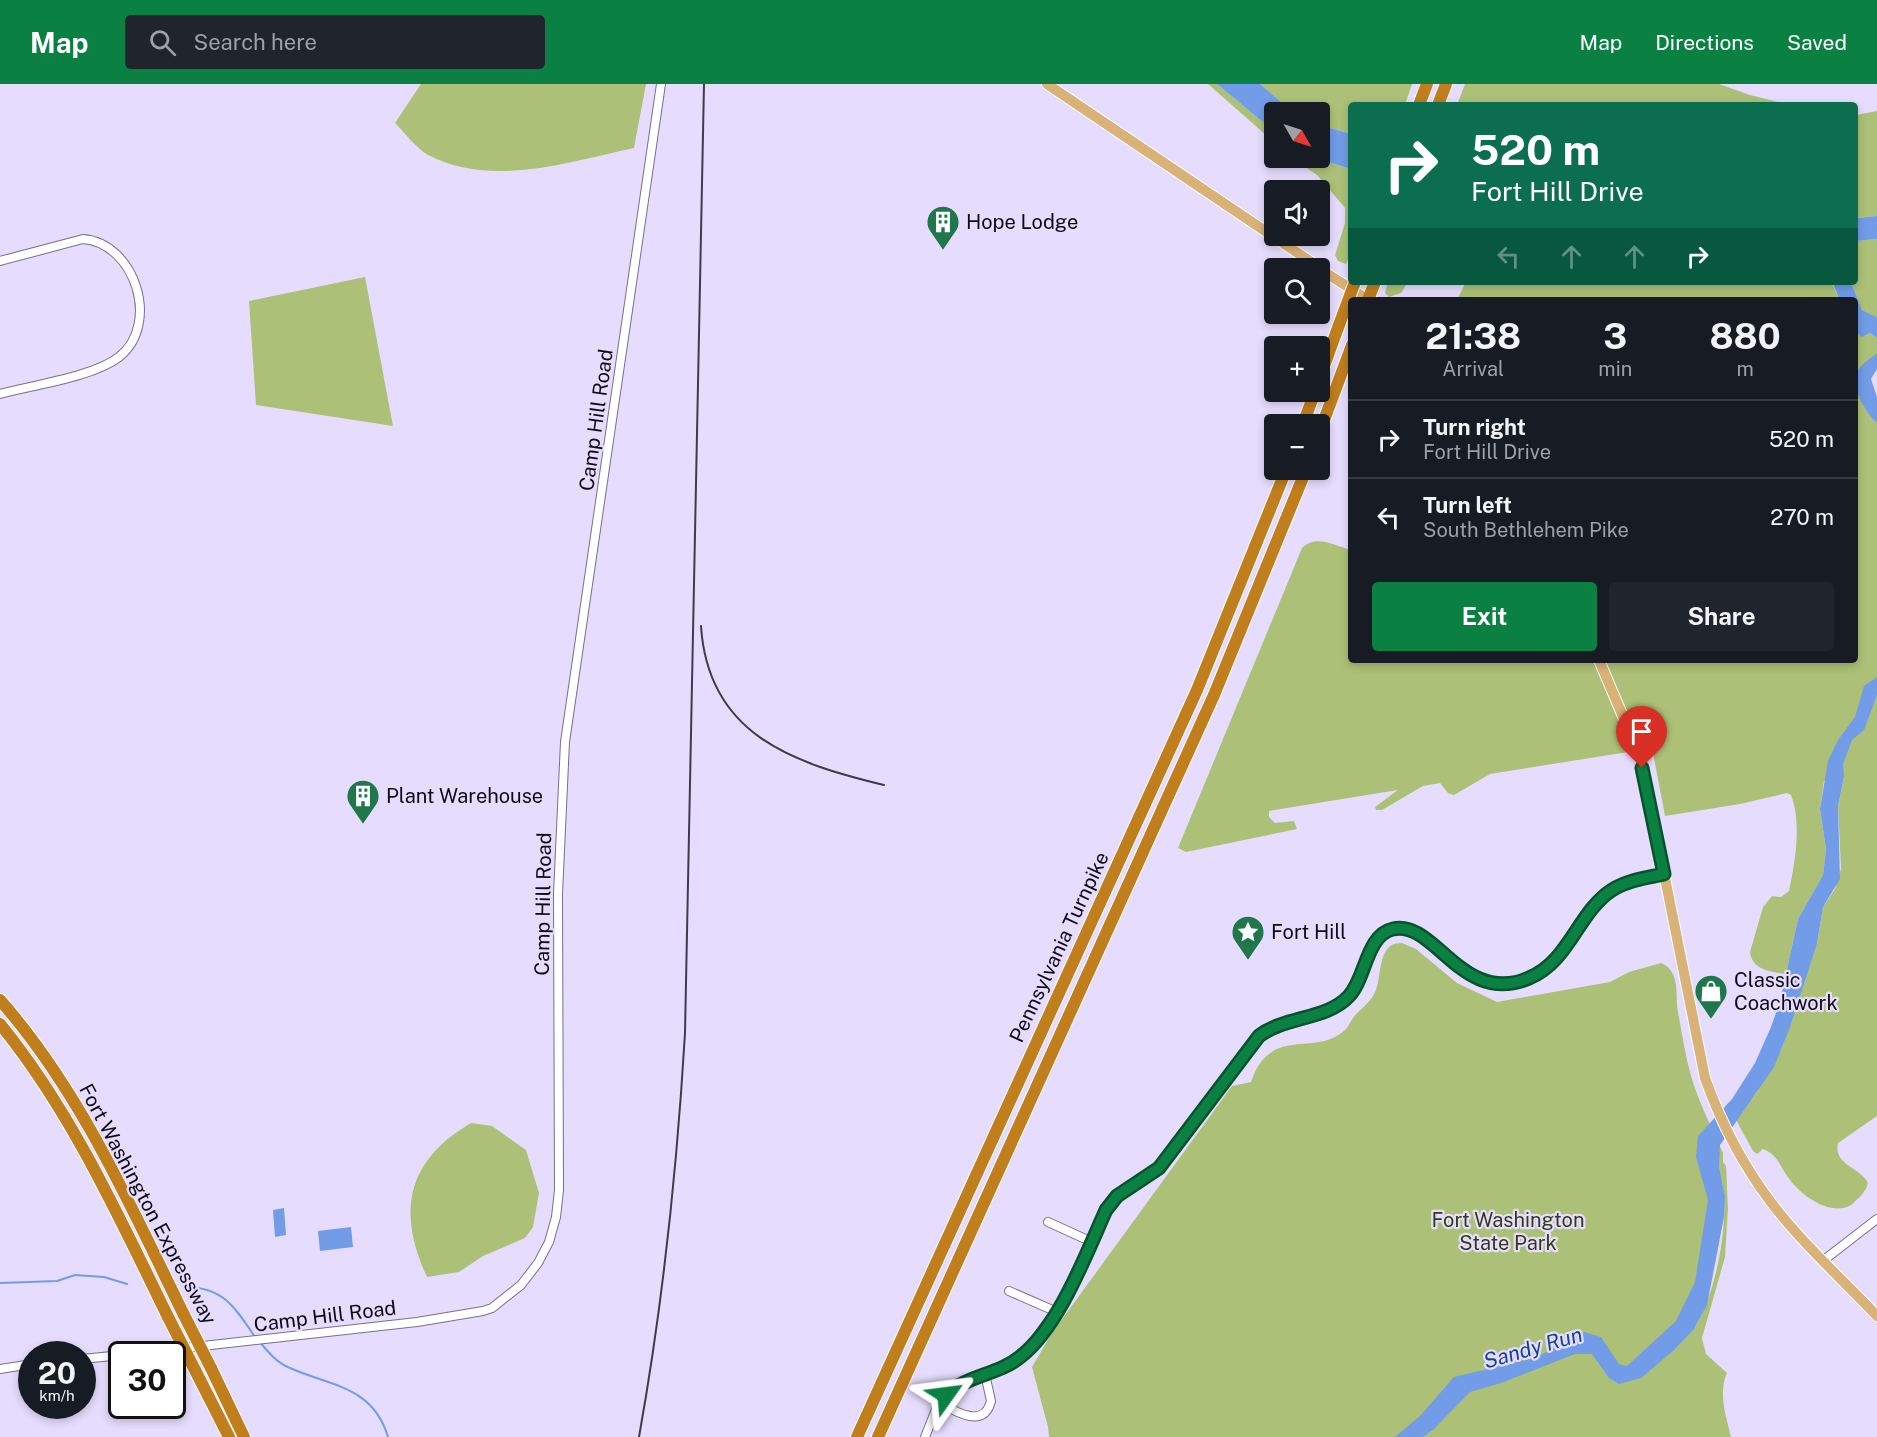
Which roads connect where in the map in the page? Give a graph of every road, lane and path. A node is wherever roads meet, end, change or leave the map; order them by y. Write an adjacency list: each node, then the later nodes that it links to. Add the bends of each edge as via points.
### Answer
1 (661, 84): 29 (street, Camp Hill Road, via 565,742 558,894 559,1190 549,1242 521,1285 492,1308 428,1320)
2 (1047, 84): 7 (main road)
3 (1427, 84): 5 (highway)
4 (1446, 84): 6 (highway)
5 (1420, 102)
6 (1439, 102)
7 (1305, 258)
8 (0, 261): 14 (street, via 83,239 94,240 111,248 131,273 139,294 139,321 132,342 105,367)
9 (1330, 275): 10 (main road)
10 (1364, 297)
11 (1348, 301): 12 (highway, bridge)
12 (1330, 350)
13 (1348, 356): 15 (highway)
14 (0, 393)
15 (1326, 414)
16 (1282, 480): 36 (highway, Pennsylvania Turnpike, via 1193,700)
17 (1302, 480): 37 (highway, Pennsylvania Turnpike, via 1215,695)
18 (1600, 663): 19 (main road, via 1638,752)
19 (1664, 874): 24 (street, via 1633,881 1610,892 1554,962 1520,982 1485,982 1468,974 1410,930 1385,932 1347,998 1323,1011 1278,1024 1251,1044 1159,1168 1113,1200); 25 (main road, via 1705,1078 1715,1105 1771,1203)
20 (0, 1000): 35 (highway, Fort Washington Expressway, bridge, via 45,1058 84,1119)
21 (0, 1024): 34 (highway, Fort Washington Expressway, bridge, via 45,1086 94,1170)
22 (1877, 1219): 25 (street)
23 (1048, 1222): 24 (street)
24 (1092, 1242): 27 (street)
25 (1824, 1260): 28 (main road)
26 (1009, 1291): 27 (street)
27 (1056, 1312): 32 (street, via 1019,1358)
28 (1877, 1316)
29 (186, 1348)
30 (18, 1367): 31 (street)
31 (0, 1369)
32 (985, 1374): 33 (street, via 957,1385); 33 (street, via 991,1401 984,1413 977,1417 962,1415)
33 (940, 1403): 38 (street)
34 (229, 1437)
35 (244, 1437)
36 (857, 1437)
37 (878, 1437)
38 (925, 1437)

